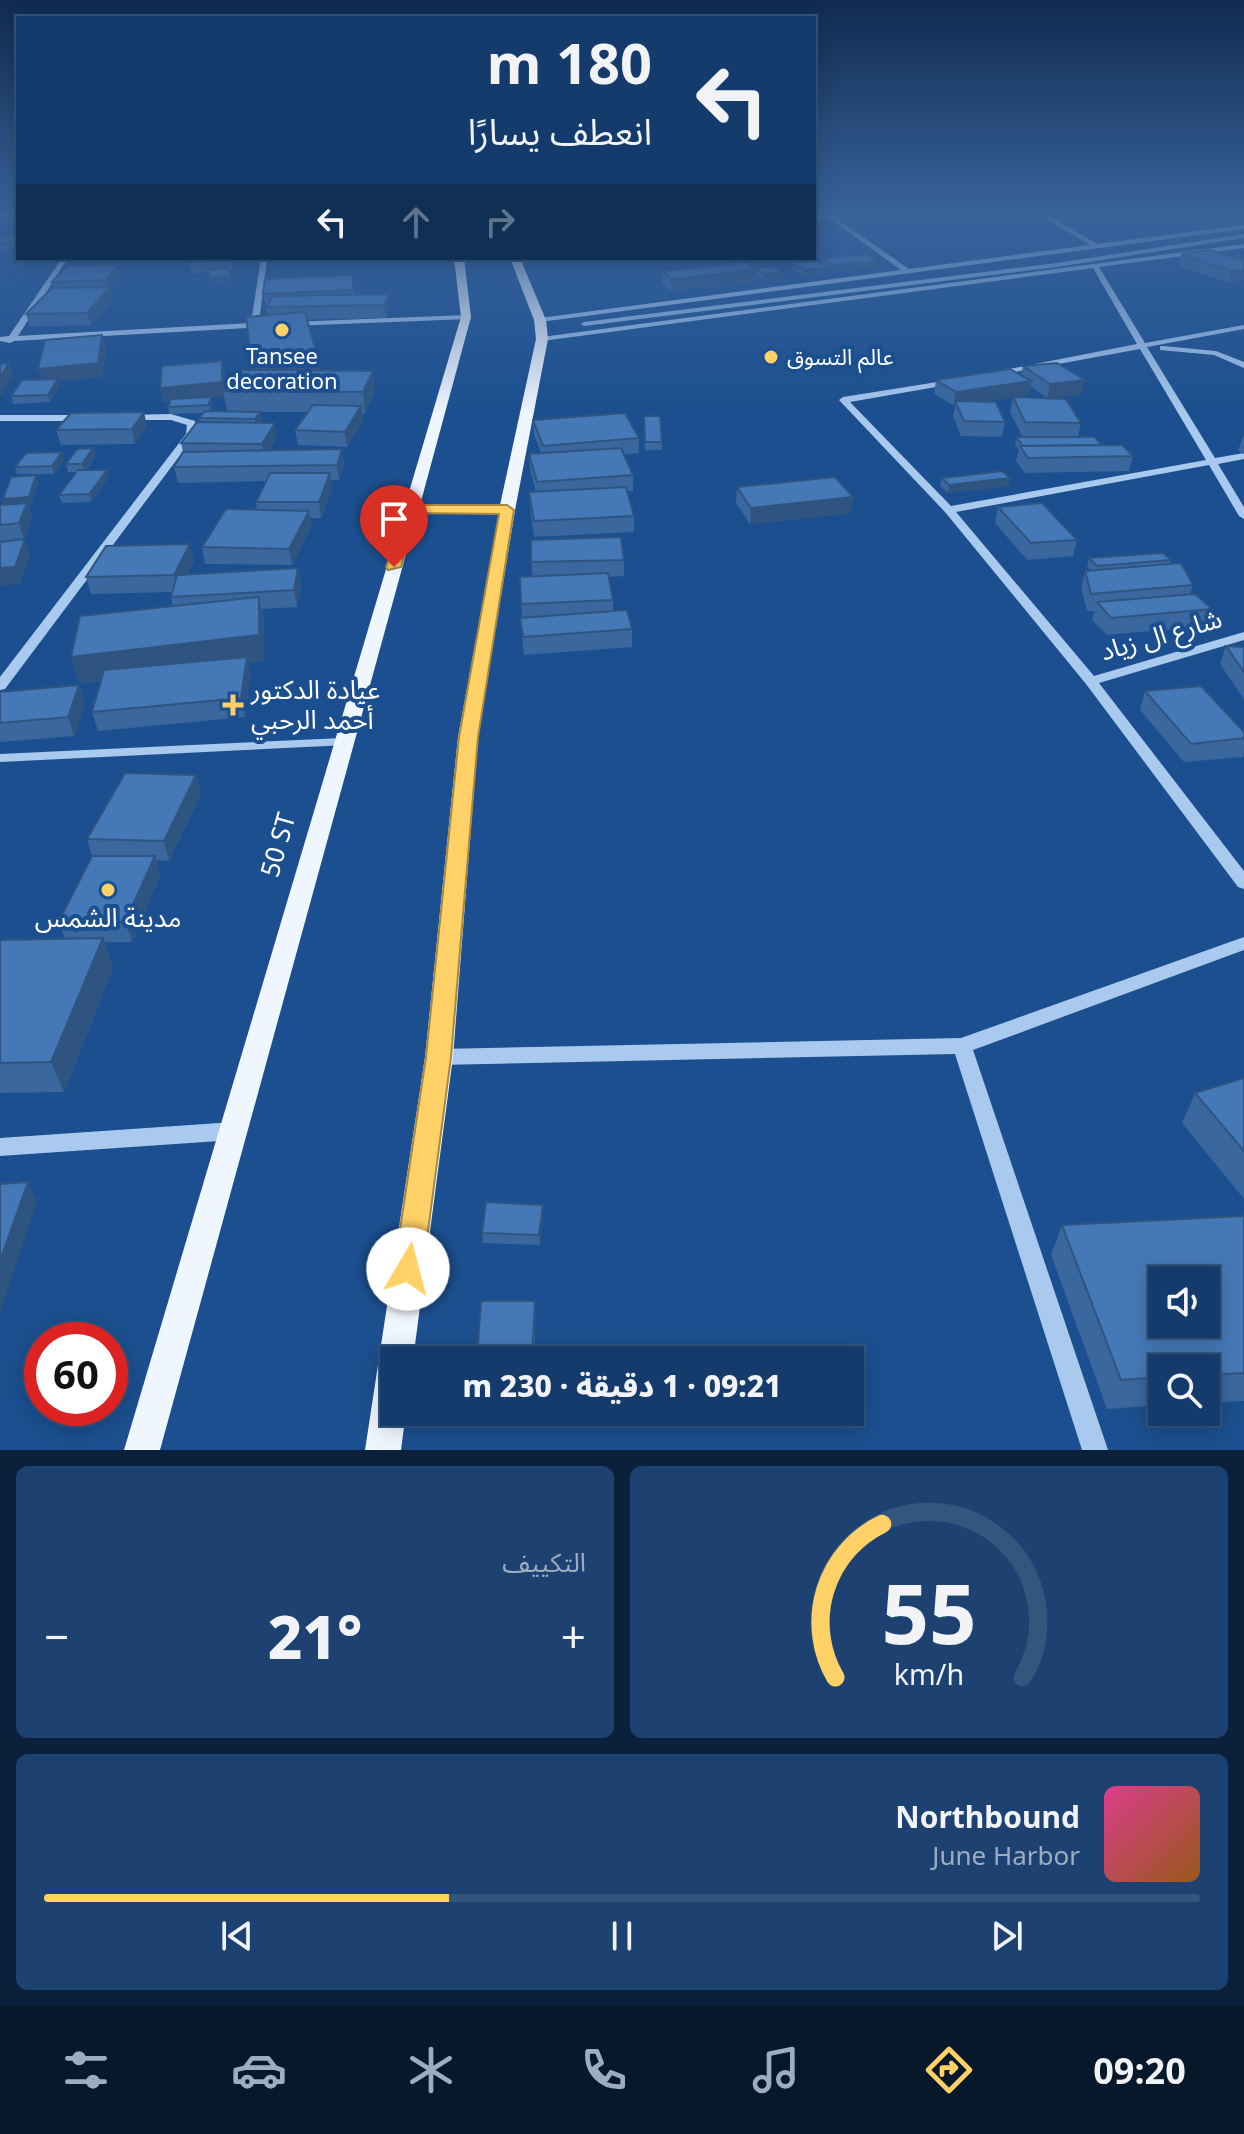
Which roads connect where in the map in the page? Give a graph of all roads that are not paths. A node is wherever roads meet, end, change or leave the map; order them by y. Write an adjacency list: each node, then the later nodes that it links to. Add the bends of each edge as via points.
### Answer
1 (51, 280): 15 (street)
2 (261, 280): 11 (street)
3 (462, 280): 8 (main road, 50 ST)
4 (524, 280): 9 (main road)
5 (842, 280): 9 (street)
6 (1005, 280): 16 (street)
7 (1103, 280): 17 (street)
8 (466, 317): 10 (street); 27 (main road, 50 ST)
9 (540, 320): 16 (main road)
10 (285, 324)
11 (255, 325): 12 (street); 15 (street)
12 (270, 325)
13 (1244, 327): 17 (street)
14 (0, 339): 15 (street)
15 (13, 339): 18 (street)
16 (542, 339): 28 (main road)
17 (1145, 346): 19 (street, via 1216,353); 20 (street); 26 (street)
18 (0, 348)
19 (1244, 365)
20 (979, 376)
21 (964, 379): 29 (street, via 843,400)
22 (109, 417): 33 (street, via 171,417 192,423 191,434)
23 (0, 418): 24 (street)
24 (93, 418)
25 (1244, 456): 26 (street)
26 (1211, 464): 29 (street); 30 (street)
27 (411, 509): 28 (main road); 34 (main road, 50 ST)
28 (507, 510): 39 (main road, via 468,737)
29 (949, 510): 32 (street)
30 (1244, 516)
31 (1244, 636): 32 (street, شارع ال زياد)
32 (1091, 681): 36 (street)
33 (0, 686)
34 (342, 742): 35 (street); 40 (main road, 50 ST)
35 (0, 758)
36 (1244, 883)
37 (1244, 943): 38 (street)
38 (962, 1046): 39 (street); 46 (street)
39 (439, 1057): 42 (main road)
40 (234, 1131): 41 (street); 44 (main road, 50 ST)
41 (0, 1147)
42 (398, 1346)
43 (386, 1426): 45 (main road)
44 (142, 1450)
45 (383, 1450)
46 (1095, 1450)

